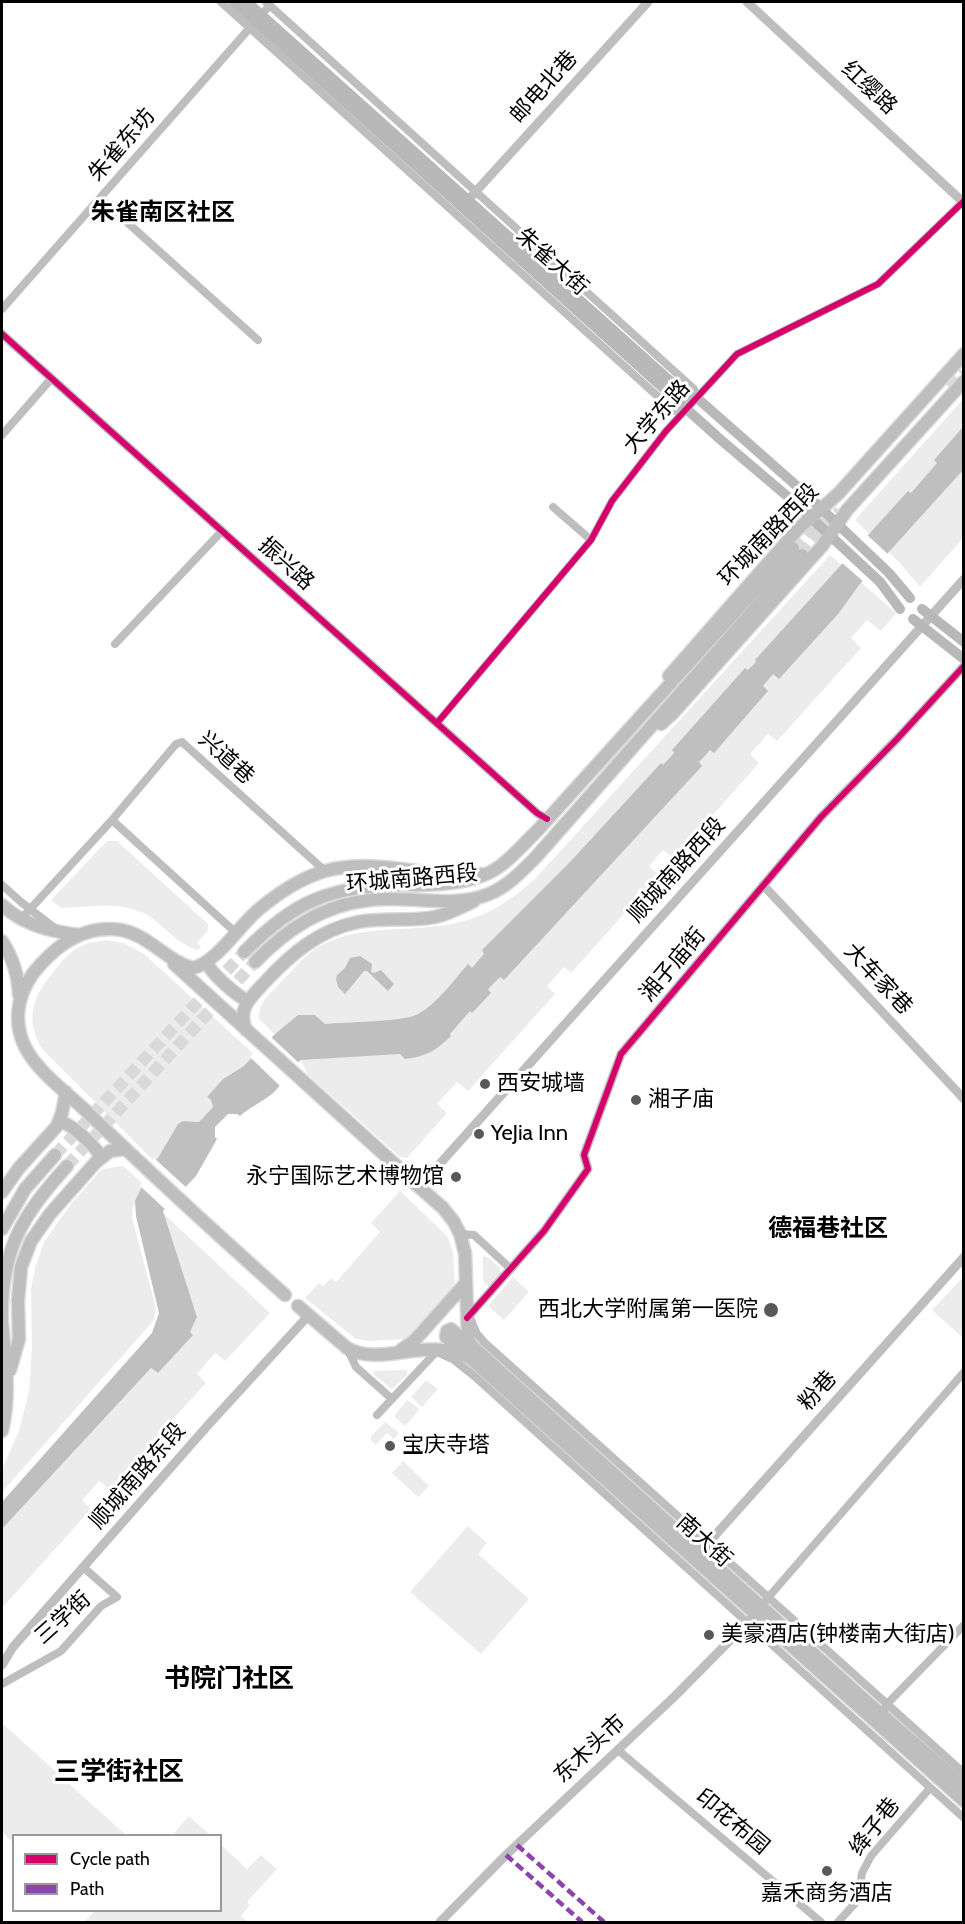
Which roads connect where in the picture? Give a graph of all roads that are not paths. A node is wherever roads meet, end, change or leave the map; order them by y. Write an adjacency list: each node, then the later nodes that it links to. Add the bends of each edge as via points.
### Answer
1 (220, 2): 7 (street)
2 (234, 2): 7 (main road, 朱雀大街)
3 (247, 2): 7 (main road, 朱雀大街)
4 (648, 2): 8 (street, 邮电北巷)
5 (747, 2): 10 (street, 红缨路)
6 (268, 3): 7 (street, 朱雀东坊); 8 (street)
7 (256, 21): 8 (main road, 朱雀大街); 9 (street, 朱雀东坊); 18 (main road, 朱雀大街)
8 (472, 195): 17 (main road, 朱雀大街, via 688,397)
9 (100, 198): 11 (street, 朱雀东坊); 13 (street)
10 (963, 202): 17 (street, 大学东路, via 878,284 736,354)
11 (2, 309)
12 (2, 334): 15 (street, 振兴路)
13 (258, 340)
14 (963, 354): 21 (main road, 环城南路西段)
15 (51, 379): 19 (street); 24 (street, 振兴路)
16 (963, 381): 23 (main road, 环城南路西段)
17 (697, 398): 18 (street, 大学东路); 21 (main road, 朱雀大街)
18 (686, 409): 22 (main road, 朱雀大街); 26 (street, 大学东路, via 612,501)
19 (2, 435)
20 (553, 507): 26 (street)
21 (821, 509): 22 (main road, 环城南路西段); 23 (main road, 朱雀大街)
22 (811, 518): 25 (main road, 朱雀大街); 38 (main road, 环城南路西段, via 678,664)
23 (837, 525): 25 (main road, 环城南路西段); 28 (main road, 朱雀大街)
24 (222, 531): 33 (street); 36 (street, 振兴路)
25 (829, 536): 29 (main road, 朱雀大街, via 880,582); 37 (main road, 环城南路西段, via 673,713)
26 (591, 540): 36 (street, 大学东路)
27 (963, 579): 30 (street, 顺城南路西段)
28 (910, 598)
29 (900, 609)
30 (926, 612): 31 (street, 顺城南路西段); 32 (main road)
31 (917, 623): 34 (main road); 69 (street, 顺城南路西段)
32 (963, 642)
33 (115, 645)
34 (963, 660)
35 (963, 666): 44 (street, 湘子庙街, via 821,817)
36 (436, 723): 39 (street, 振兴路)
37 (634, 744): 38 (main road, 环城南路西段, via 798,552); 45 (main road, 环城南路西段, via 521,873)
38 (611, 749): 39 (main road, 环城南路西段)
39 (547, 819): 42 (main road, 环城南路西段, via 513,855)
40 (112, 820): 41 (street, 兴道巷, via 176,744 182,742); 47 (street, 兴道巷); 49 (street)
41 (325, 871): 42 (main road, via 362,866); 49 (main road, via 273,898)
42 (486, 874): 54 (main road, 环城南路西段, via 452,884 372,886 334,892 295,909)
43 (2, 885): 47 (street)
44 (764, 885): 62 (street, 大车家巷); 74 (street, 湘子庙街, via 621,1054 584,1155 588,1169)
45 (489, 894): 57 (main road, 环城南路西段, via 461,900 372,899 351,903 310,917); 59 (main road, via 435,917 359,921 323,933 286,960)
46 (2, 904): 48 (main road)
47 (30, 909): 48 (street, 兴道巷); 50 (street)
48 (21, 919): 50 (main road)
49 (235, 932): 56 (main road)
50 (66, 933): 51 (main road)
51 (79, 935): 53 (main road, via 92,930 122,931 138,935); 58 (main road, via 39,965)
52 (2, 941): 58 (main road, via 13,958)
53 (155, 947): 56 (main road, via 185,966 193,968); 60 (main road)
54 (244, 952)
55 (2, 955): 58 (street, via 15,974)
56 (207, 962): 59 (main road)
57 (255, 962)
58 (19, 992): 61 (main road, via 20,1032 26,1048)
59 (248, 1001): 60 (main road, via 242,1020)
60 (247, 1031): 68 (main road)
61 (66, 1092): 63 (main road); 64 (main road)
62 (963, 1099)
63 (59, 1121): 66 (main road, via 66,1122); 70 (main road)
64 (126, 1149): 66 (main road); 76 (main road)
65 (55, 1155): 71 (main road, via 26,1189)
66 (101, 1156): 85 (main road, via 50,1214 29,1247 19,1280 19,1339)
67 (67, 1166): 85 (main road, via 34,1203 7,1259 2,1297)
68 (399, 1168)
69 (415, 1183): 72 (main road, via 443,1208)
70 (2, 1192)
71 (2, 1229)
72 (460, 1234): 74 (street, via 474,1235); 75 (main road, 南大街, via 465,1253)
73 (963, 1258): 89 (street, 粉巷)
74 (511, 1269): 79 (street, 湘子庙街)
75 (465, 1289): 79 (main road, 南大街); 82 (main road)
76 (285, 1295)
77 (298, 1306): 78 (main road)
78 (308, 1316): 80 (main road); 90 (street, 顺城南路东段)
79 (468, 1317): 83 (main road, 南大街, via 468,1339); 89 (street, via 484,1342)
80 (347, 1348): 82 (main road, 南大街, via 364,1356); 86 (street, via 356,1367)
81 (434, 1350): 82 (main road, 南大街); 83 (main road, 南大街); 86 (street); 91 (street, via 473,1375)
82 (400, 1351)
83 (475, 1356): 89 (main road, 南大街); 91 (main road, 南大街)
84 (963, 1372): 91 (street)
85 (8, 1377): 88 (main road)
86 (392, 1399): 87 (street)
87 (377, 1415)
88 (2, 1431)
89 (705, 1547): 91 (main road, 南大街)
90 (83, 1567): 93 (street, 顺城南路东段); 94 (street, 三学街, via 117,1597 101,1606 61,1651)
91 (758, 1610): 95 (main road, 南大街); 96 (street, 东木头市); 99 (street); 100 (main road, 南大街)
92 (963, 1624): 95 (street)
93 (2, 1665)
94 (2, 1684)
95 (885, 1710): 97 (street); 98 (main road, 南大街)
96 (618, 1749): 102 (street, 东木头市); 103 (street, 印花布园)
97 (963, 1773)
98 (963, 1786)
99 (930, 1788): 101 (street); 104 (street, 绛子巷, via 871,1856 861,1873 858,1900)
100 (963, 1802)
101 (963, 1818)
102 (441, 1923)
103 (821, 1923)
104 (838, 1923)

